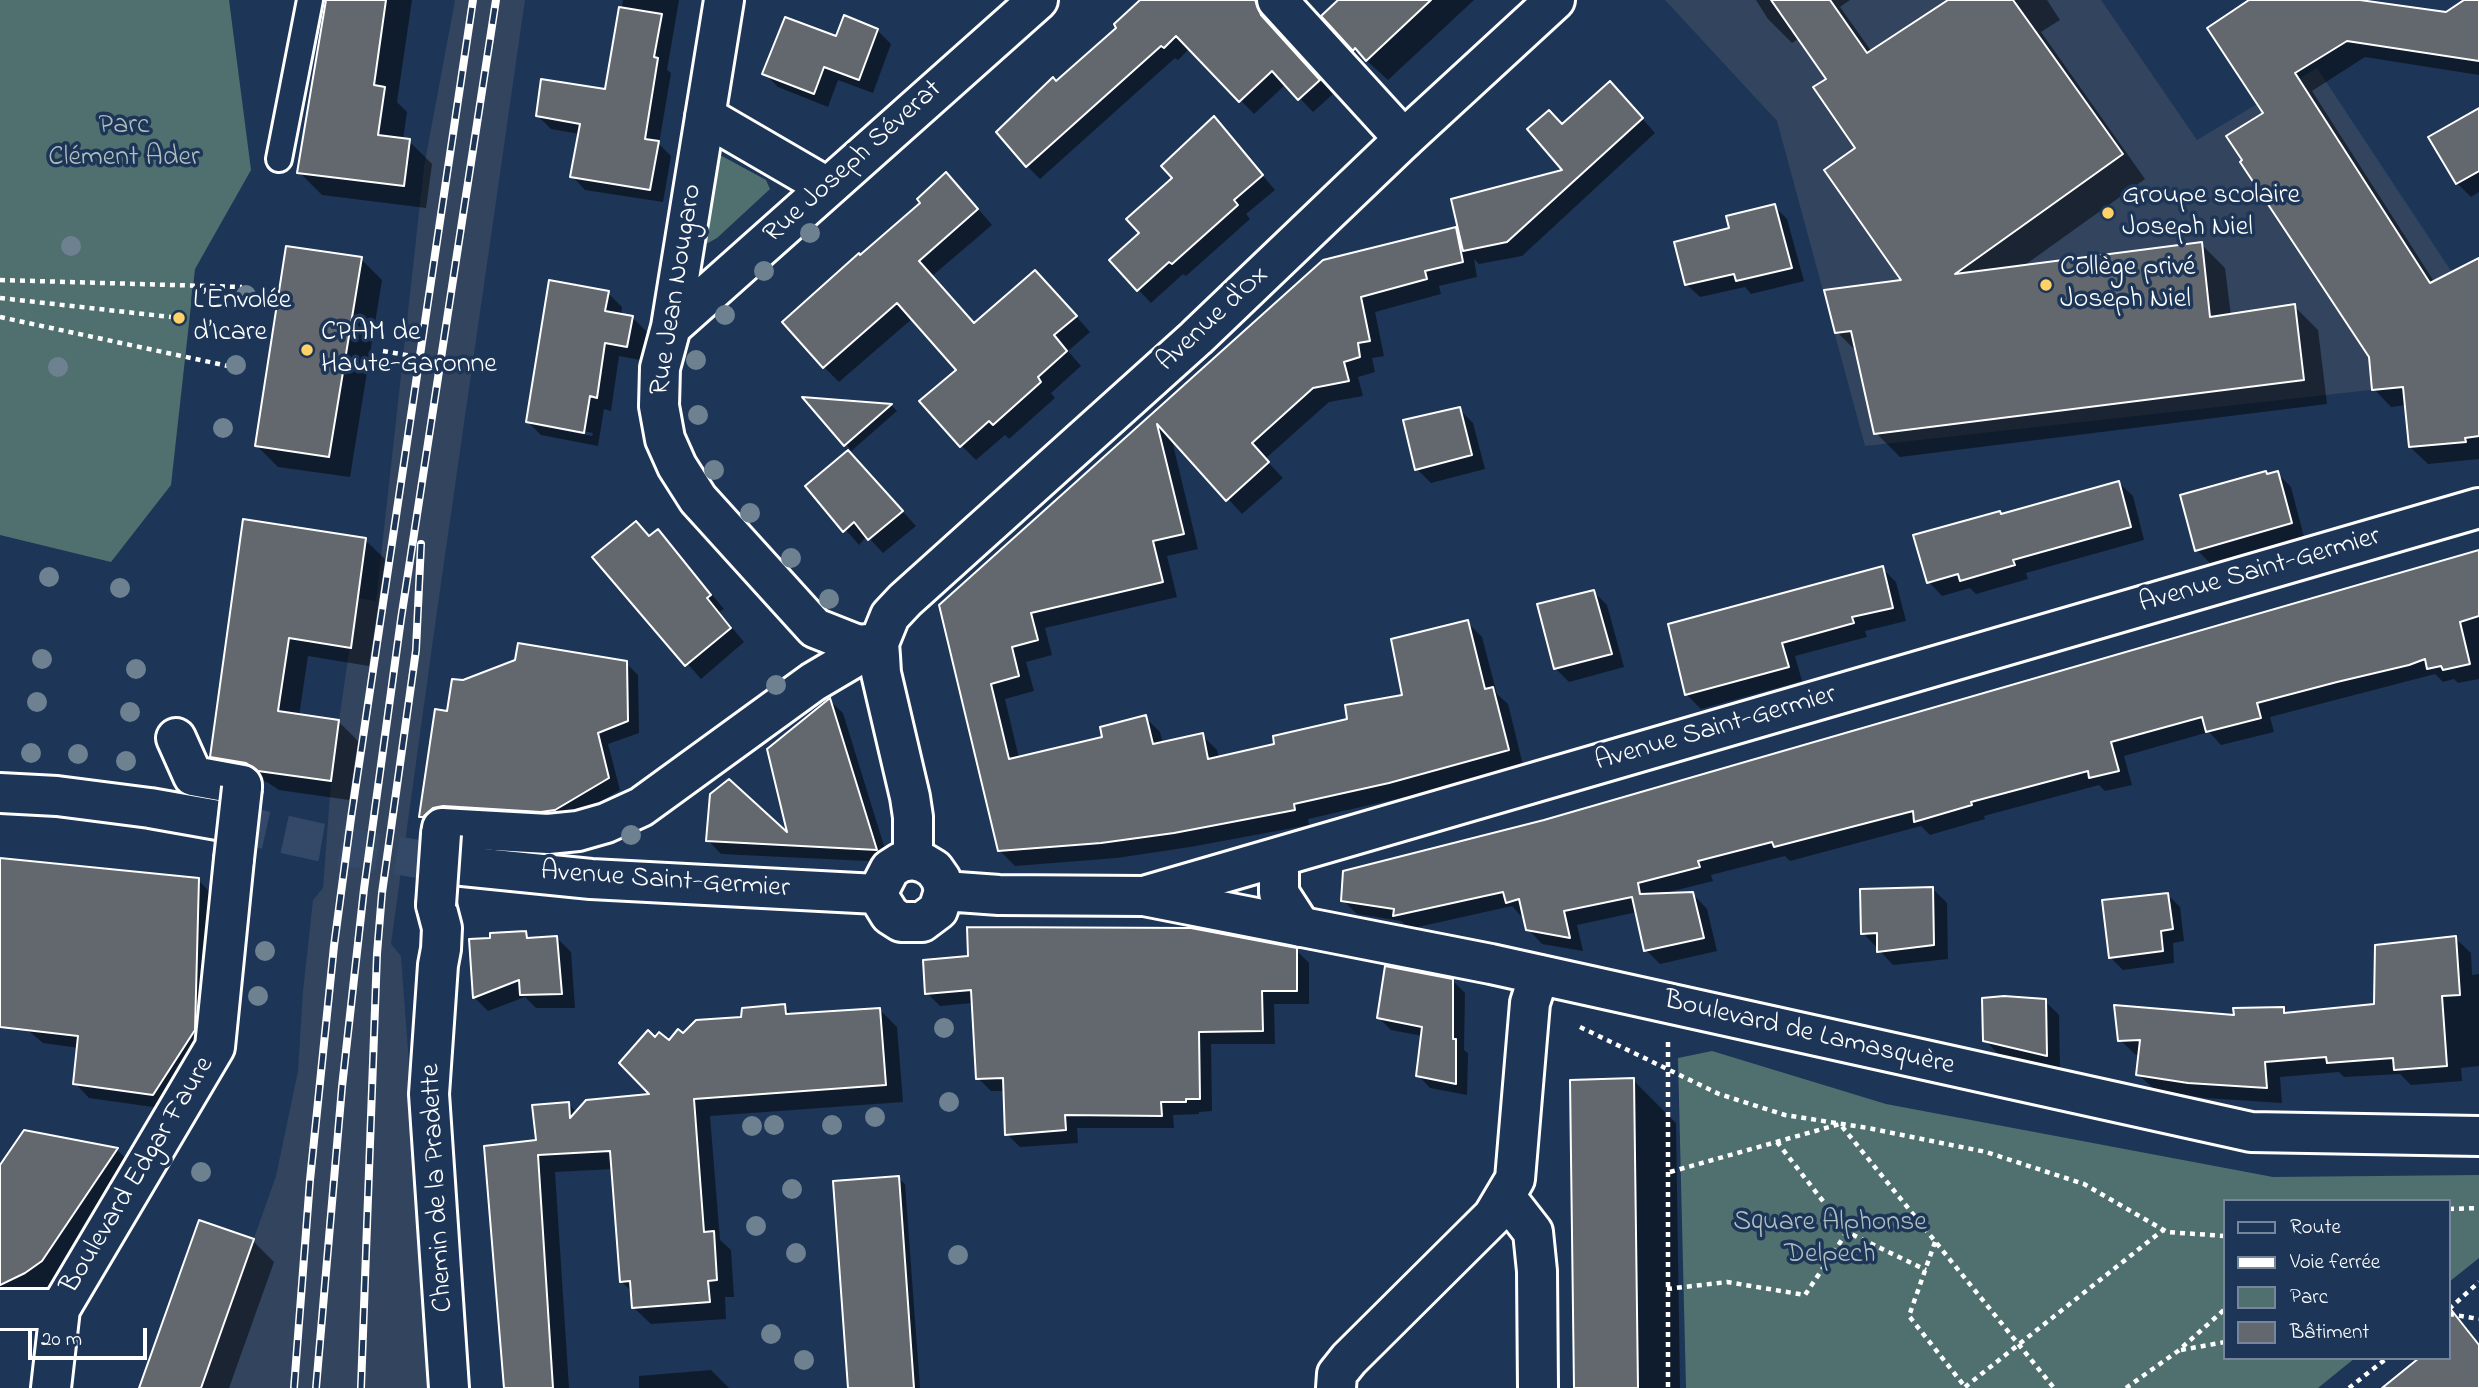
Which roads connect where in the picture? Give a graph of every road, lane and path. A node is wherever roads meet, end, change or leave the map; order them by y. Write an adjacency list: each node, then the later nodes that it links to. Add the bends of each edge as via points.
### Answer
1 (310, 0): 8 (lane)
2 (724, 0): 6 (street, Rue Jean Nougaro)
3 (1038, 0): 9 (street, Rue Joseph Séverat)
4 (1277, 0): 7 (street)
5 (1555, 0): 7 (street, Avenue d'Ox)
6 (705, 116): 9 (street); 15 (street, Rue Jean Nougaro)
7 (1404, 139): 20 (street, Avenue d'Ox, via 1196,338 905,600 890,616)
8 (279, 159)
9 (827, 187): 15 (street, Rue Joseph Séverat)
10 (0, 281): 11 (path)
11 (242, 287)
12 (0, 298): 14 (path)
13 (0, 317): 18 (path)
14 (171, 317)
15 (671, 327): 20 (street, Rue Jean Nougaro, via 660,369 659,406 665,439 698,499 815,628 858,645)
16 (383, 351): 17 (path)
17 (453, 363)
18 (228, 366)
19 (2479, 508): 25 (street, Avenue Saint-Germier)
20 (879, 643): 24 (street, via 813,682 641,807 578,831 548,834 442,828); 26 (street, via 881,673 910,797)
21 (176, 738): 23 (street, via 193,776 242,785)
22 (0, 793): 23 (street, via 137,806)
23 (236, 805): 50 (street, Boulevard Edgar Faure, bridge, via 215,1046)
24 (447, 850): 28 (street, Avenue Saint-Germier, via 591,879); 60 (street, Chemin de la Pradette, bridge, via 436,905 442,928 429,1094)
25 (1279, 857): 29 (street, Avenue Saint-Germier); 30 (street, via 1279,893)
26 (913, 860): 27 (street, via 934,869); 28 (street, via 890,869)
27 (944, 891): 28 (street, via 938,910 922,922 901,922 890,915); 29 (street, Avenue Saint-Germier)
28 (877, 894)
29 (1144, 895): 30 (street, Boulevard de Lamasquère)
30 (1301, 927): 31 (street, Boulevard de Lamasquère)
31 (1534, 989): 32 (street, Boulevard de Lamasquère); 33 (path); 38 (street, via 1515,1179)
32 (1670, 1004): 33 (path); 35 (street, Boulevard de Lamasquère, via 2251,1132)
33 (1667, 1069): 34 (path, via 1786,1115); 37 (path)
34 (1840, 1124): 36 (path); 41 (path, via 1986,1152 2084,1184); 44 (path)
35 (2479, 1136)
36 (1777, 1142): 37 (path); 42 (path)
37 (1670, 1172): 47 (path)
38 (1505, 1196): 61 (street, via 1493,1216 1349,1359 1337,1374); 62 (street, via 1533,1232)
39 (2479, 1208): 40 (path)
40 (2451, 1209)
41 (2163, 1230): 43 (path); 55 (path)
42 (1847, 1232): 45 (path); 47 (path, via 1805,1295 1727,1282)
43 (2224, 1236)
44 (1935, 1241): 45 (path); 55 (path)
45 (1926, 1270): 58 (path, via 1909,1316)
46 (2479, 1282): 48 (path)
47 (1667, 1289): 63 (path)
48 (2451, 1307)
49 (0, 1309): 50 (street)
50 (60, 1309): 59 (street, Boulevard Edgar Faure)
51 (2224, 1310): 56 (path)
52 (2451, 1314): 53 (path)
53 (2479, 1319)
54 (2224, 1342): 56 (path)
55 (2018, 1344): 58 (path); 64 (path)
56 (2178, 1351): 65 (path)
57 (2385, 1360): 66 (path)
58 (1966, 1387)
59 (51, 1388)
60 (449, 1388)
61 (1336, 1388)
62 (1538, 1388)
63 (1668, 1388)
64 (2054, 1388)
65 (2126, 1388)
66 (2350, 1388)

